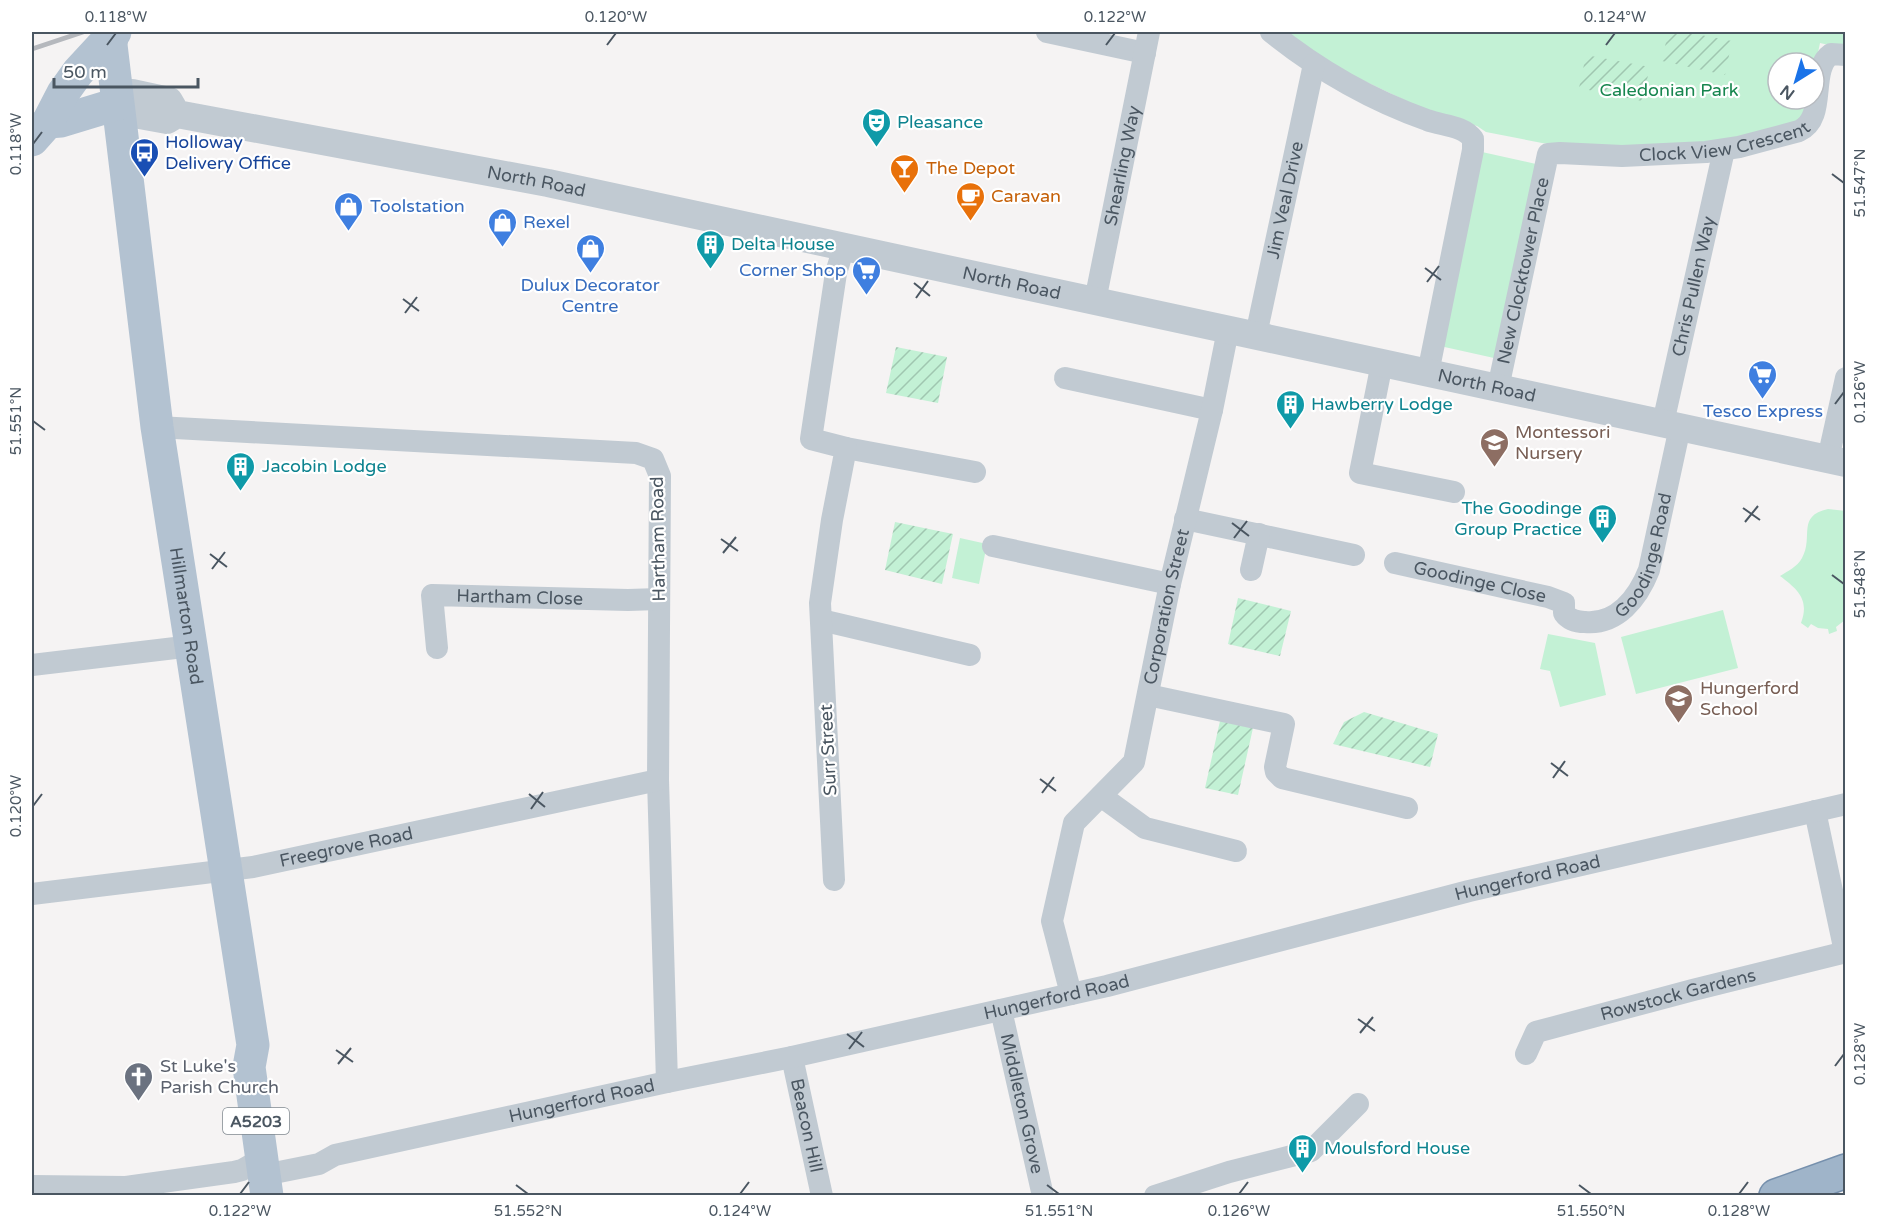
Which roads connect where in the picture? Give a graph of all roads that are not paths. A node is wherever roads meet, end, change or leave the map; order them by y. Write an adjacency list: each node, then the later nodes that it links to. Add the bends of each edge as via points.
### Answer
1 (1047, 32): 4 (street)
2 (1271, 32): 6 (street)
3 (113, 34): 7 (main road, Hillmarton Road / A5203); 8 (main road, A5203, via 78,72)
4 (1147, 42): 12 (street, Shearling Way)
5 (1845, 55): 9 (street, Clock View Crescent, via 1831,54 1824,62 1808,127)
6 (1314, 63): 14 (street, Jim Veal Drive); 16 (street, via 1386,103 1430,122 1464,131 1473,139)
7 (116, 90): 8 (main road, A5203, via 61,121); 11 (street, North Road, via 169,101 176,114 548,183); 22 (main road, Hillmarton Road / A5203)
8 (38, 129)
9 (1724, 150): 10 (street, Clock View Crescent, via 1623,156); 21 (street, Chris Pullen Way)
10 (1548, 154): 19 (street, New Clocktower Place)
11 (844, 247): 12 (street, North Road); 23 (street, via 836,273 811,439)
12 (1095, 301): 13 (street, North Road)
13 (1228, 330): 14 (street, North Road); 20 (street, Corporation Street)
14 (1256, 335): 15 (street, North Road)
15 (1382, 363): 16 (street, North Road); 26 (street, via 1360,473)
16 (1428, 373): 19 (street, North Road)
17 (1065, 378): 20 (street)
18 (1845, 378): 24 (street)
19 (1498, 388): 21 (street, North Road)
20 (1212, 410): 27 (street, Corporation Street)
21 (1671, 425): 24 (street, North Road); 35 (street, Goodinge Road, via 1649,570 1637,595 1618,614 1595,623 1571,620 1564,613)
22 (158, 427): 34 (street, Hartham Road, via 636,453 653,459 660,476); 37 (main road, Hillmarton Road / A5203)
23 (846, 448): 25 (street); 36 (street, Surr Street, via 832,520)
24 (1837, 461)
25 (975, 472)
26 (1454, 492)
27 (1185, 519): 28 (street, Corporation Street); 33 (street, Corporation Street)
28 (1259, 534): 30 (street, Corporation Street); 32 (street)
29 (993, 546): 33 (street)
30 (1354, 555)
31 (1395, 563): 35 (street, Goodinge Close)
32 (1251, 570)
33 (1170, 584): 41 (street, Corporation Street)
34 (660, 599): 38 (street, Hartham Close, via 432,595); 42 (street, Hartham Road)
35 (1564, 603)
36 (821, 620): 39 (street); 49 (street, Surr Street)
37 (192, 646): 40 (street); 48 (main road, Hillmarton Road / A5203)
38 (437, 648)
39 (970, 655)
40 (32, 664)
41 (1148, 695): 43 (street, Corporation Street, via 1134,762); 45 (street, Corporation Street, via 1284,724 1275,767 1282,778)
42 (657, 780): 48 (street, Freegrove Road); 56 (street, Hartham Road)
43 (1101, 796): 47 (street, via 1146,828); 52 (street, Corporation Street, via 1074,823 1052,921)
44 (1845, 804): 46 (street, Hungerford Road)
45 (1407, 808)
46 (1815, 811): 51 (street, Rowstock Gardens); 52 (street, Hungerford Road, via 1469,891)
47 (1236, 851)
48 (226, 871): 50 (street, Freegrove Road); 59 (main road, Hillmarton Road / A5203, via 253,1046 249,1067)
49 (834, 880)
50 (32, 894)
51 (1845, 952): 54 (street, Rowstock Gardens, via 1536,1032)
52 (1071, 994): 53 (street, Hungerford Road)
53 (1001, 1010): 55 (street, Hungerford Road); 62 (street, Middleton Grove)
54 (1526, 1054)
55 (792, 1057): 56 (street, Hungerford Road); 61 (street, Beacon Hill)
56 (667, 1082): 59 (street, Hungerford Road, via 335,1155 319,1164)
57 (1358, 1104): 63 (street, via 1311,1151)
58 (1845, 1171): 64 (highway)
59 (264, 1177): 60 (street, Hungerford Road, via 242,1170 139,1186)
60 (32, 1186)
61 (822, 1196)
62 (1043, 1196)
63 (1155, 1196)
64 (1776, 1196)

